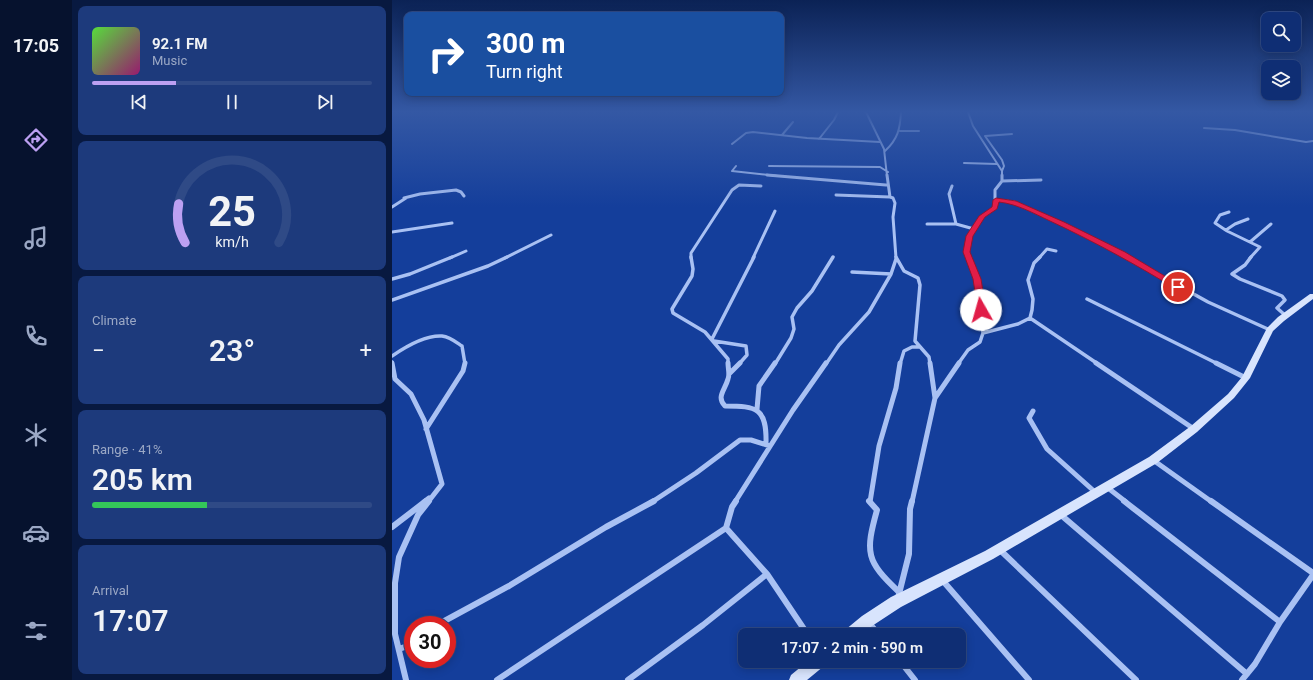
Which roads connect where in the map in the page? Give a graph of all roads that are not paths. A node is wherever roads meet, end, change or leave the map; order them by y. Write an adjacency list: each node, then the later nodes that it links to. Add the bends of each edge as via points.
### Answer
1 (989, 143): 10 (street, via 1002,160)
2 (881, 144): 5 (street)
3 (893, 144): 5 (street)
4 (985, 144): 7 (street)
5 (885, 151): 11 (street)
6 (964, 163): 7 (street)
7 (997, 164): 10 (street)
8 (736, 166): 14 (street, via 732,171)
9 (769, 166): 11 (street, via 880,167)
10 (1002, 171): 13 (street)
11 (888, 172): 14 (street)
12 (1041, 180): 13 (street)
13 (1002, 181): 22 (street, via 995,190)
14 (886, 185): 20 (street)
15 (761, 186): 50 (street, via 739,185 729,194 691,253 693,272 672,309 673,313 697,326)
16 (952, 186): 29 (street, via 949,194)
17 (417, 192): 21 (street)
18 (836, 195): 20 (street)
19 (464, 196): 21 (street, via 456,190)
20 (890, 196): 39 (street, via 895,203 893,217)
21 (404, 198): 23 (street)
22 (996, 200): 31 (street, via 995,207 982,216); 48 (street, via 1014,202 1062,224 1122,254 1178,287)
23 (392, 207)
24 (775, 211): 50 (street, via 748,269 722,316)
25 (1229, 212): 32 (street, via 1220,215 1215,222)
26 (1248, 219): 32 (street)
27 (452, 223): 33 (street)
28 (927, 224): 29 (street)
29 (956, 224): 31 (street)
30 (1271, 224): 35 (street)
31 (974, 229): 49 (street, via 969,236 967,252 977,279)
32 (1226, 230): 35 (street)
33 (392, 232)
34 (551, 235): 45 (street, via 488,266)
35 (1250, 242): 46 (street, via 1259,248 1245,265 1232,274 1284,298 1277,308)
36 (466, 251): 42 (street)
37 (1056, 251): 47 (street, via 1047,249 1034,263 1028,280 1031,286 1033,312)
38 (833, 258): 57 (street, via 792,317 794,329 791,338 759,386 756,396)
39 (896, 259): 41 (street); 51 (street, via 904,271 918,278 920,285 915,341)
40 (852, 272): 41 (street)
41 (891, 274): 61 (street, via 868,312 839,345)
42 (392, 279)
43 (1313, 296): 46 (main road)
44 (1087, 299): 55 (street)
45 (392, 300)
46 (1286, 316): 48 (main road)
47 (1030, 318): 49 (street, via 1018,324); 60 (street)
48 (1270, 330): 55 (main road)
49 (983, 333): 56 (street, via 980,342 968,350)
50 (713, 340): 54 (street, via 728,359); 54 (street, via 746,346 747,355)
51 (919, 347): 56 (street, via 929,357); 73 (street, via 912,346 904,351 901,357 896,388 879,446 869,501 876,510 868,542 870,560)
52 (392, 356): 59 (street, via 409,346 434,337 448,337 462,346 465,356 463,371)
53 (392, 362): 59 (street, via 396,379 411,394)
54 (730, 373): 57 (street, via 720,397 721,402 725,406)
55 (1246, 378): 60 (main road, via 1231,396)
56 (935, 398): 73 (street, via 910,509 909,554)
57 (757, 409): 61 (street, via 767,428)
58 (1033, 411): 65 (street, via 1029,418 1047,449)
59 (426, 428): 64 (street, via 442,484)
60 (1194, 429): 62 (main road)
61 (768, 445): 68 (street, via 732,507); 74 (street, via 740,440 659,498)
62 (1153, 460): 63 (main road); 71 (street)
63 (1106, 486): 65 (main road); 76 (street)
64 (434, 493): 67 (street); 81 (street, via 418,515 400,556 394,608 395,634)
65 (1095, 493): 66 (main road)
66 (1059, 514): 69 (main road); 84 (street)
67 (392, 528)
68 (726, 528): 70 (street); 86 (street)
69 (1000, 549): 72 (main road); 91 (street)
70 (767, 574): 77 (street); 87 (street)
71 (1313, 574): 76 (street)
72 (941, 580): 73 (main road); 90 (street)
73 (898, 597): 75 (main road)
74 (454, 616)
75 (867, 621): 78 (main road); 79 (street)
76 (1280, 622): 84 (street)
77 (804, 628)
78 (858, 628)
79 (873, 628)
80 (404, 647): 81 (street)
81 (399, 649): 85 (street)
82 (809, 668): 88 (main road)
83 (906, 668): 89 (street)
84 (1247, 674): 92 (street)
85 (406, 680)
86 (497, 680)
87 (628, 680)
88 (796, 680)
89 (915, 680)
90 (1029, 680)
91 (1136, 680)
92 (1242, 680)

